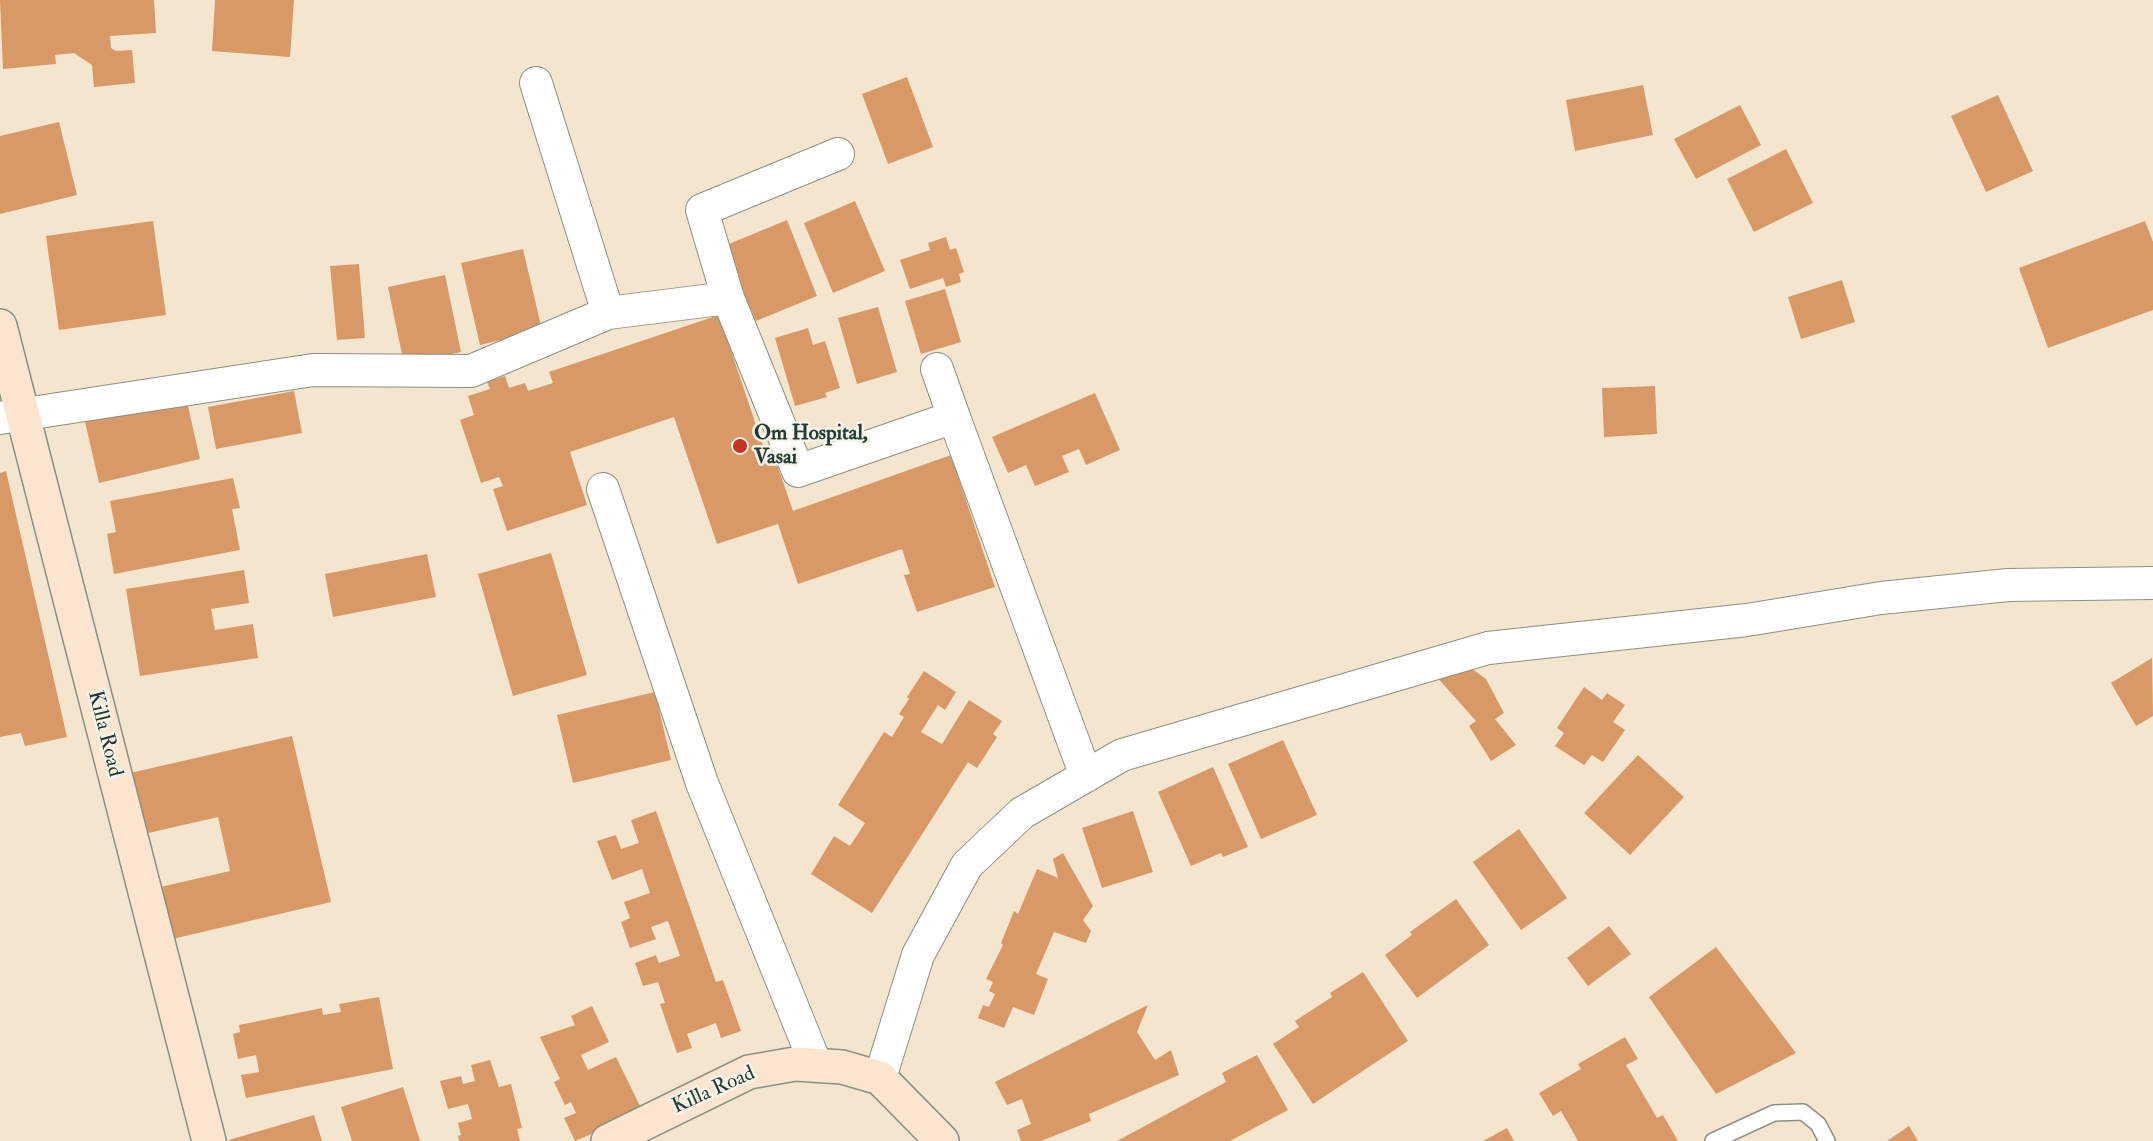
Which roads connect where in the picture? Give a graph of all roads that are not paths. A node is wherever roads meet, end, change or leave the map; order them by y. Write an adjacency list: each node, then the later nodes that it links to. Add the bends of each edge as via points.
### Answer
1 (536, 83): 4 (street)
2 (838, 154): 3 (street, via 702,210)
3 (728, 298): 4 (street); 8 (street, via 798,471)
4 (608, 313): 7 (street, via 471,371 313,370)
5 (0, 326): 7 (main road, Killa Road)
6 (937, 369): 8 (street)
7 (11, 415): 14 (main road, Killa Road)
8 (954, 417): 11 (street)
9 (603, 489): 12 (street, via 702,783)
10 (2153, 583): 11 (street, via 1996,586 1881,598 1747,620 1488,648 1122,755)
11 (1086, 776): 13 (street, via 1022,813 967,865 918,955)
12 (816, 1065): 13 (main road, Killa Road, via 842,1067); 15 (main road, Killa Road, via 795,1064 749,1072)
13 (880, 1078): 16 (main road, Killa Road)
14 (209, 1141)
15 (608, 1141)
16 (942, 1141)
17 (1713, 1141): 18 (lane, via 1774,1113 1803,1112 1818,1124)
18 (1827, 1141)

